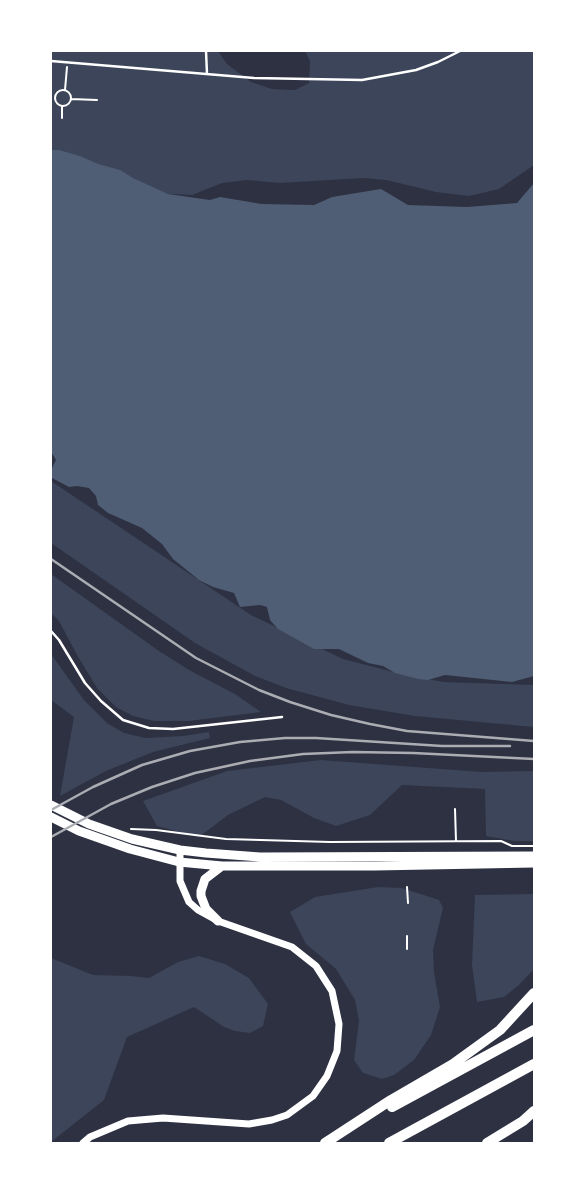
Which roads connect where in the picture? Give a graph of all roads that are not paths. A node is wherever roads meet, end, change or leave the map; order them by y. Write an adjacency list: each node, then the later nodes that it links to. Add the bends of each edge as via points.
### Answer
1 (206, 51): 4 (lane)
2 (460, 51): 4 (lane, via 416,70 362,80 292,80)
3 (51, 61): 4 (lane)
4 (206, 74)
5 (51, 631): 6 (lane, via 85,683 123,720 149,728 173,729)
6 (282, 717)
7 (51, 805): 9 (main road, via 105,830)
8 (51, 817): 11 (main road, via 106,841)
9 (180, 850): 10 (main road, via 260,857); 11 (street)
10 (534, 856)
11 (179, 862): 13 (main road); 14 (street, via 180,881 189,902)
12 (534, 864): 13 (main road)
13 (222, 866): 14 (main road, via 205,879 201,890 206,908)
14 (218, 920): 19 (street, via 292,947 316,966 332,991 340,1024 338,1050 327,1076 313,1096 287,1115 272,1120 249,1124 163,1118 128,1120)
15 (534, 992): 20 (highway, via 492,1036)
16 (534, 1030): 20 (highway)
17 (534, 1064): 21 (highway)
18 (534, 1111): 22 (highway)
19 (83, 1143)
20 (326, 1143)
21 (389, 1143)
22 (487, 1143)

